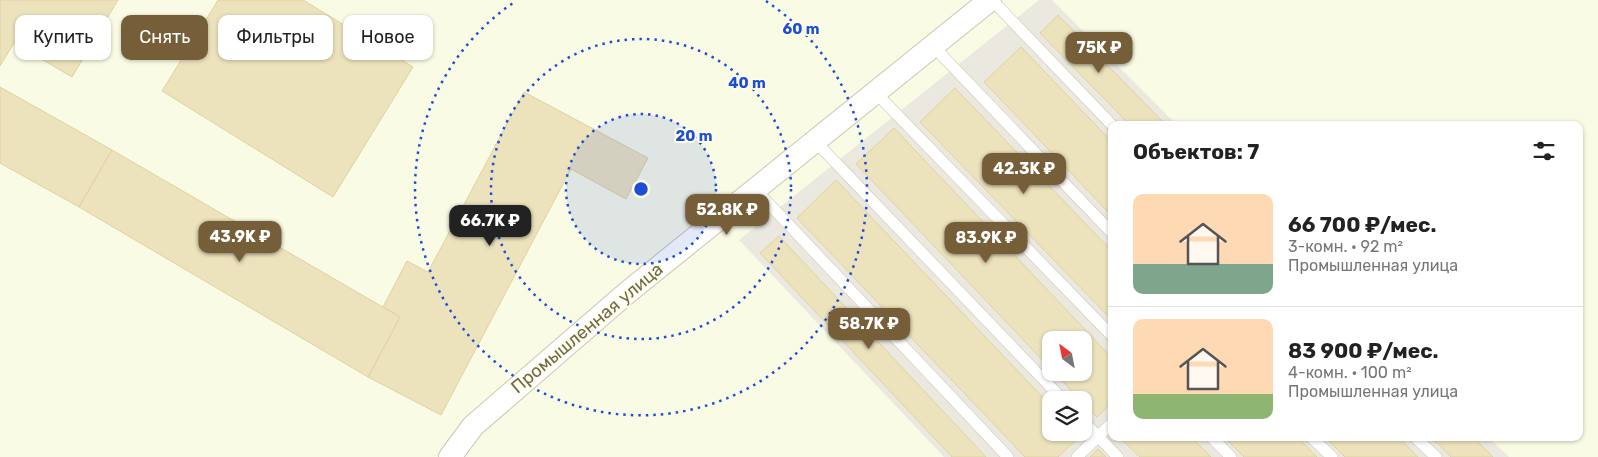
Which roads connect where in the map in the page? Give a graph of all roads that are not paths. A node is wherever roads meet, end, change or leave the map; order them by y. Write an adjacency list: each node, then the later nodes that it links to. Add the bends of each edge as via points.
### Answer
1 (991, 0): 2 (street, Промышленная улица); 4 (lane)
2 (933, 46): 3 (street, Промышленная улица); 7 (lane)
3 (875, 92): 5 (street, Промышленная улица); 8 (lane)
4 (1108, 121)
5 (815, 141): 6 (street, Промышленная улица); 9 (lane)
6 (755, 189): 16 (street, Промышленная улица, via 628,292 473,426); 17 (lane)
7 (1108, 229)
8 (1108, 332)
9 (1054, 391)
10 (1108, 427): 12 (lane)
11 (1092, 431): 12 (lane)
12 (1098, 437): 18 (lane); 19 (lane)
13 (1215, 441): 20 (lane)
14 (1315, 441): 21 (lane)
15 (1419, 441): 22 (lane)
16 (450, 457)
17 (1008, 457)
18 (1077, 457)
19 (1118, 457)
20 (1231, 457)
21 (1332, 457)
22 (1436, 457)

